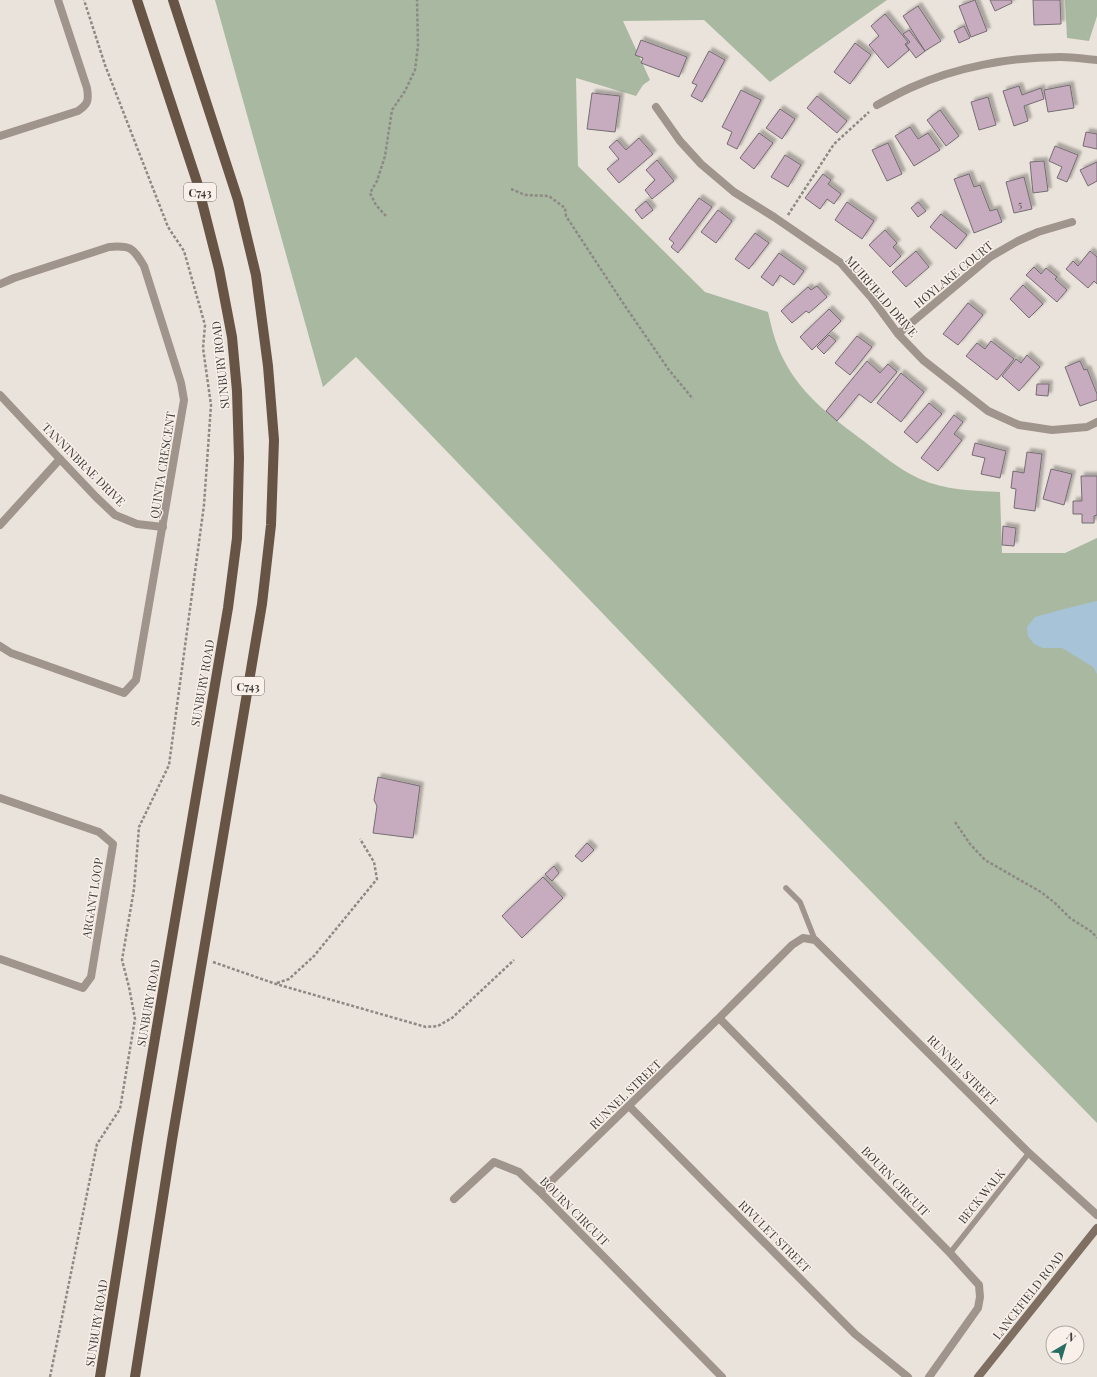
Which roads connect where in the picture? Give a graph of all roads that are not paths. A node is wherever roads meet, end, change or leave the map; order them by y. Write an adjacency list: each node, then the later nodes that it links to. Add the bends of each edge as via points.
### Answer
1 (58, 0): 7 (street, via 87,88 88,99 85,106 78,111)
2 (137, 0): 29 (main road, SUNBURY ROAD / C743, via 197,182 219,269 232,337 239,458 237,538 228,608)
3 (173, 0): 30 (main road, C743, via 238,200 256,275 268,366 274,440 271,525 262,604)
4 (1097, 60): 5 (street, via 1062,57 1025,58 980,66 940,76)
5 (877, 104)
6 (656, 107): 10 (street, MUIRFIELD DRIVE, via 680,141 701,164 734,192 841,263)
7 (0, 136)
8 (1072, 222): 10 (street, HOYLAKE COURT, via 1038,232 990,257)
9 (0, 284): 15 (street, QUINTA CRESCENT, via 109,247 123,246 135,251 144,266 181,382 184,400)
10 (898, 334): 12 (street, MUIRFIELD DRIVE, via 923,360 988,411 1019,425 1052,430 1086,427)
11 (0, 395): 13 (street, TANNINBRAE DRIVE)
12 (1097, 422)
13 (60, 459): 14 (street); 15 (street, TANNINBRAE DRIVE, via 115,515 137,524)
14 (0, 525)
15 (163, 527): 16 (street, QUINTA CRESCENT, via 136,680 124,693 11,653)
16 (0, 646)
17 (0, 798): 20 (street, ARGANT LOOP, via 99,832 113,844 91,977 83,988)
18 (786, 888): 19 (lane, RUNNEL STREET, via 800,902)
19 (815, 940): 21 (street, RUNNEL STREET, via 803,938 792,944); 23 (street, RUNNEL STREET)
20 (0, 960)
21 (719, 1018): 22 (street, RUNNEL STREET); 28 (street, BOURN CIRCUIT)
22 (629, 1106): 24 (street, RUNNEL STREET); 32 (street, RIVULET STREET, via 854,1334)
23 (1029, 1153): 26 (street, RUNNEL STREET); 28 (lane, BECK WALK)
24 (540, 1192): 25 (street, BOURN CIRCUIT, via 519,1172 494,1162); 31 (street, BOURN CIRCUIT)
25 (454, 1199)
26 (1097, 1215)
27 (1097, 1228): 34 (main road, LANCEFIELD ROAD)
28 (950, 1253): 33 (street, BOURN CIRCUIT, via 979,1284 980,1297 978,1308)
29 (100, 1377)
30 (135, 1377)
31 (722, 1377)
32 (908, 1377)
33 (929, 1377)
34 (978, 1377)

